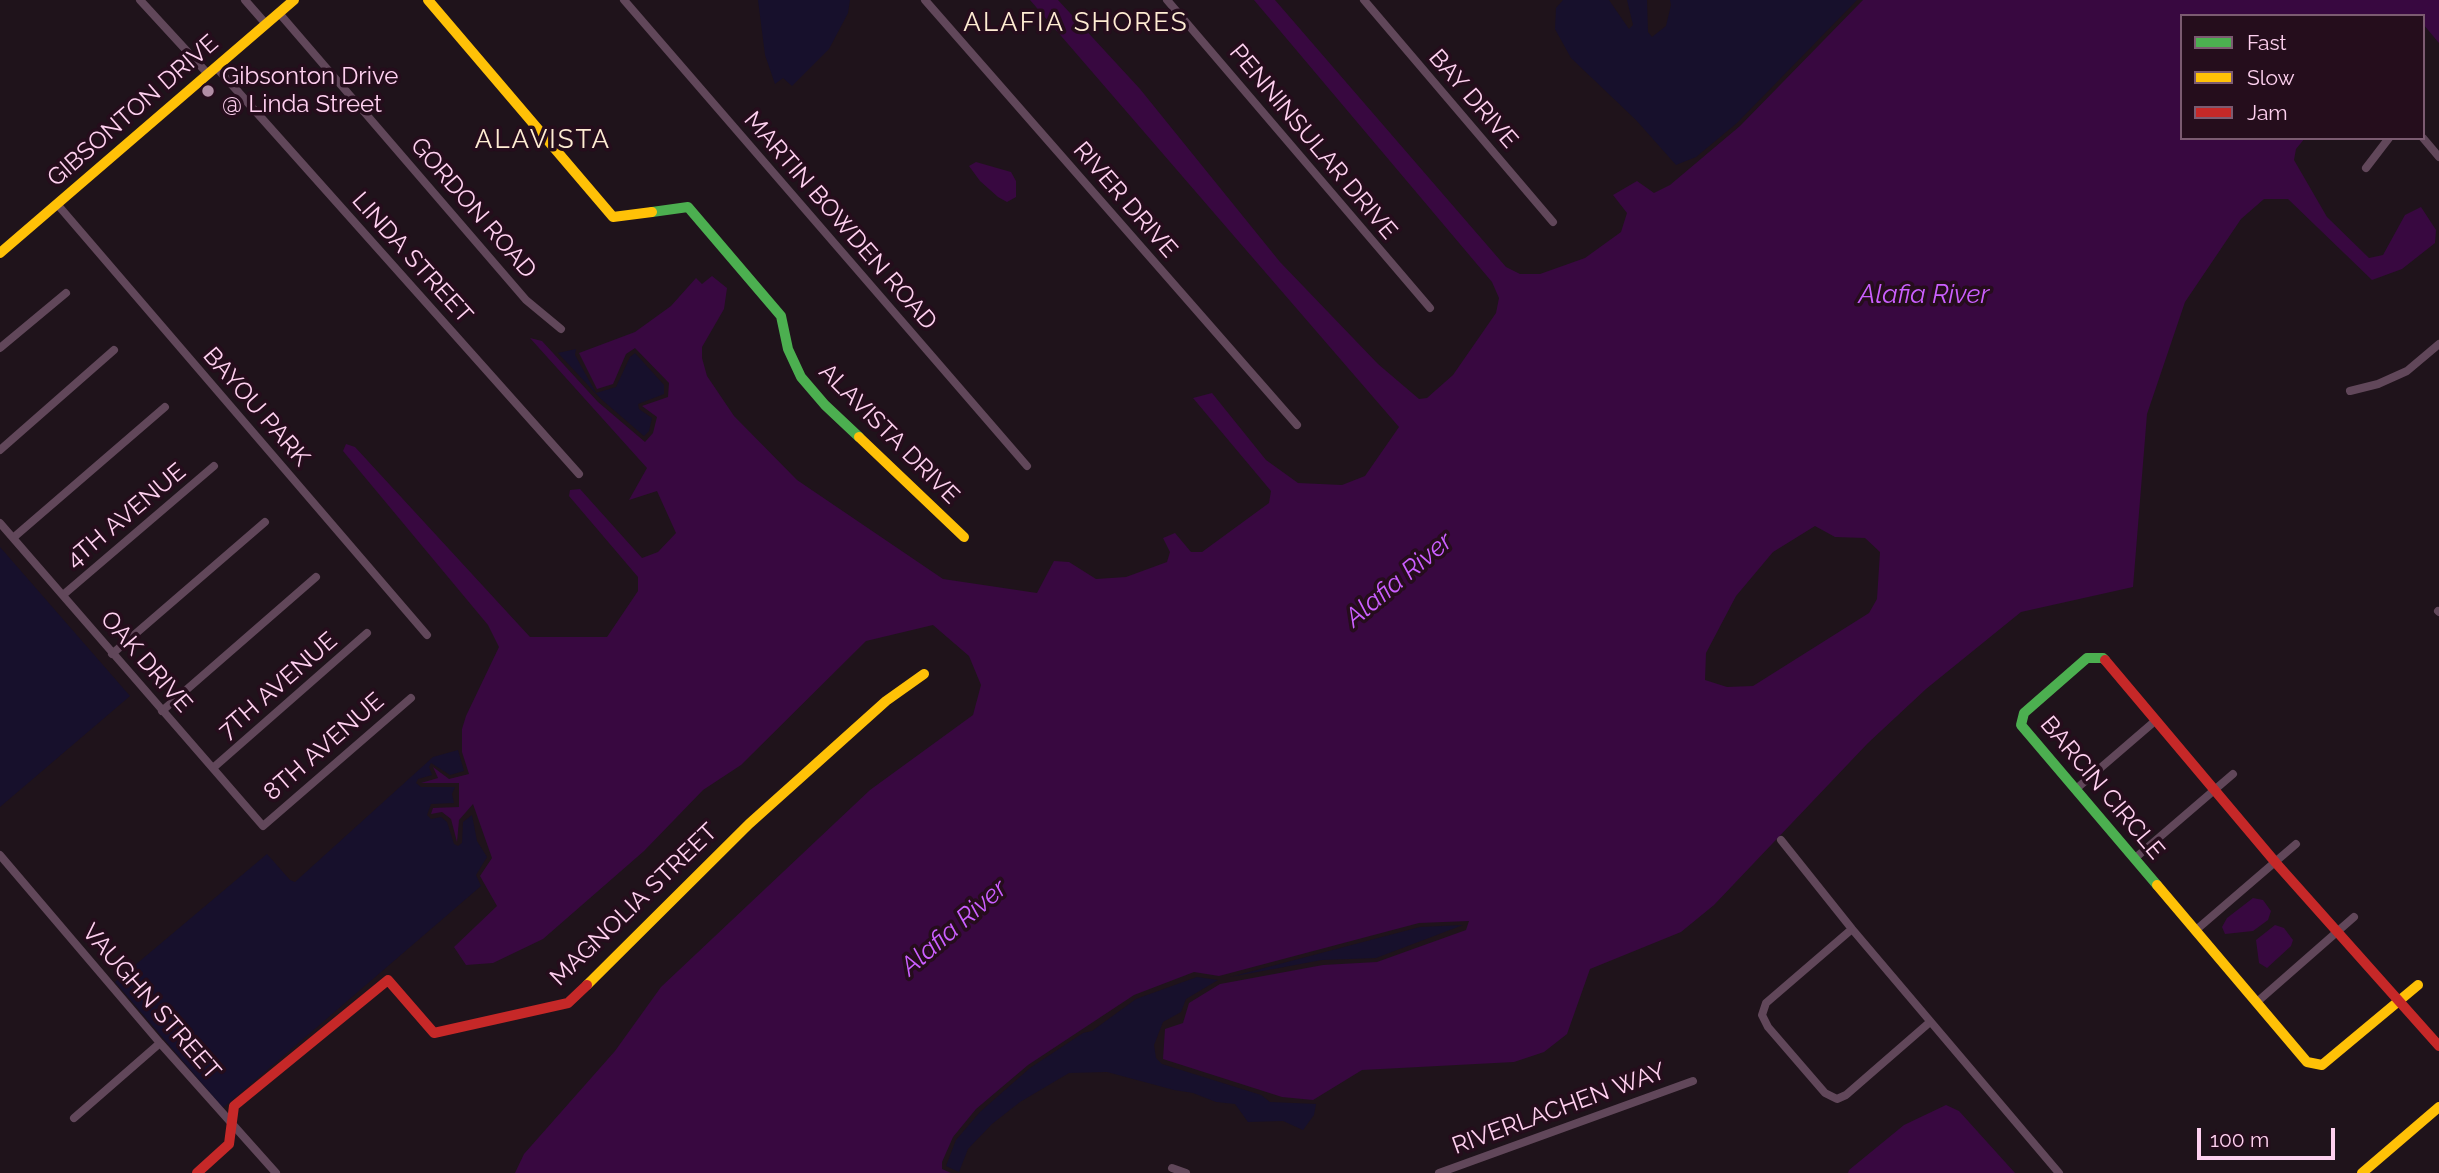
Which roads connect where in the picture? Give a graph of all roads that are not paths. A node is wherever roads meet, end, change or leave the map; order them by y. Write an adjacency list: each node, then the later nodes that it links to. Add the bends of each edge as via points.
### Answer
1 (140, 0): 11 (street, LINDA STREET)
2 (244, 0): 10 (street)
3 (293, 0): 9 (street, GIBSONTON DRIVE)
4 (428, 0): 34 (street, ALAVISTA DRIVE, via 613,217 688,207 781,316 788,349 801,377)
5 (624, 0): 30 (street, MARTIN BOWDEN ROAD)
6 (925, 0): 27 (street, RIVER DRIVE)
7 (1167, 0): 20 (street, PENNINSULAR DRIVE)
8 (1364, 0): 17 (street, BAY DRIVE)
9 (279, 13): 10 (street, GIBSONTON DRIVE); 21 (street, GORDON ROAD, via 527,300)
10 (266, 24): 11 (street, GIBSONTON DRIVE)
11 (212, 71): 16 (street, GIBSONTON DRIVE); 31 (street, LINDA STREET)
12 (2387, 140): 15 (street)
13 (2425, 140): 14 (street)
14 (2439, 157)
15 (2366, 168)
16 (57, 204): 18 (street, GIBSONTON DRIVE); 39 (street, BAYOU PARK)
17 (1553, 222)
18 (0, 253)
19 (66, 293): 23 (street)
20 (1430, 309)
21 (561, 329)
22 (2439, 344): 25 (street, via 2407,371)
23 (0, 348)
24 (114, 350): 28 (street)
25 (2350, 391)
26 (165, 407): 35 (street)
27 (1297, 425)
28 (2, 445)
29 (214, 466): 37 (street, 4TH AVENUE)
30 (1027, 466)
31 (579, 474)
32 (265, 522): 40 (street)
33 (0, 523): 35 (street, OAK DRIVE)
34 (964, 537)
35 (13, 538): 37 (street, OAK DRIVE)
36 (316, 577): 43 (street)
37 (63, 595): 40 (street, OAK DRIVE)
38 (367, 634): 45 (street, 7TH AVENUE)
39 (427, 635)
40 (112, 654): 43 (street, OAK DRIVE)
41 (924, 674): 68 (street, MAGNOLIA STREET, via 886,701 749,824 568,1003 434,1033 388,980 234,1106)
42 (411, 698): 49 (street, 8TH AVENUE)
43 (162, 711): 45 (street, OAK DRIVE)
44 (2155, 722): 47 (street); 47 (street, BARCIN CIRCLE, via 2103,658 2087,658 2024,713 2021,725); 48 (street, BARCIN CIRCLE)
45 (213, 768): 49 (street, OAK DRIVE)
46 (2233, 774): 48 (street)
47 (2076, 789): 53 (street, BARCIN CIRCLE)
48 (2216, 791): 53 (street); 54 (street, BARCIN CIRCLE)
49 (263, 826)
50 (1781, 840): 56 (street)
51 (2296, 844): 54 (street)
52 (0, 855): 63 (street, VAUGHN STREET)
53 (2134, 859): 57 (street, BARCIN CIRCLE)
54 (2276, 863): 57 (street); 58 (street, BARCIN CIRCLE)
55 (2354, 917): 58 (street)
56 (1852, 929): 62 (street); 62 (street, via 1763,1007 1762,1018 1768,1027 1825,1093 1836,1099)
57 (2196, 930): 60 (street, BARCIN CIRCLE)
58 (2337, 931): 60 (street); 61 (street, BARCIN CIRCLE)
59 (2418, 985): 61 (street)
60 (2257, 1002): 61 (street, BARCIN CIRCLE, via 2307,1062 2322,1065)
61 (2398, 1002): 64 (street, BARCIN CIRCLE)
62 (1930, 1022): 74 (street)
63 (160, 1043): 67 (street); 68 (street, VAUGHN STREET)
64 (2439, 1046)
65 (1693, 1080): 73 (street, RIVERLACHEN WAY)
66 (2439, 1107): 75 (street)
67 (74, 1118)
68 (231, 1123): 70 (street, via 229,1144); 71 (street, VAUGHN STREET)
69 (1172, 1168): 72 (street)
70 (197, 1173)
71 (275, 1173)
72 (1186, 1173)
73 (1439, 1173)
74 (2059, 1173)
75 (2362, 1173)

